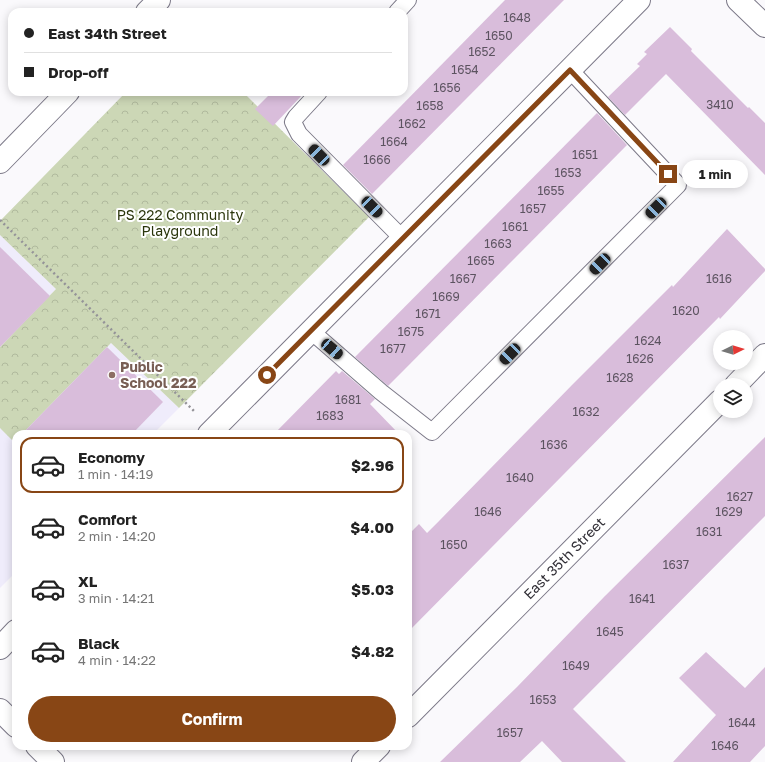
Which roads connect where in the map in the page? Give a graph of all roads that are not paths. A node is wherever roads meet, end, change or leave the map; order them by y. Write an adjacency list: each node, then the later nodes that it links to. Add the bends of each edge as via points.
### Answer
1 (159, 0): 5 (street)
2 (408, 0): 6 (lane)
3 (639, 0): 8 (street)
4 (738, 0): 7 (street)
5 (151, 8)
6 (401, 8)
7 (765, 26)
8 (570, 70): 12 (street); 13 (lane, via 678,185 432,432)
9 (64, 96): 11 (street)
10 (316, 96): 12 (lane, via 293,122 299,134)
11 (0, 162)
12 (402, 238): 13 (street)
13 (311, 331): 17 (street)
14 (765, 355): 15 (street)
15 (743, 378)
16 (713, 408): 21 (street, East 35th Street)
17 (216, 430)
18 (12, 635): 19 (street)
19 (0, 648)
20 (0, 710): 22 (street)
21 (412, 712)
22 (12, 722)
23 (41, 750): 25 (street)
24 (375, 750): 26 (street)
25 (53, 762)
26 (363, 762)

